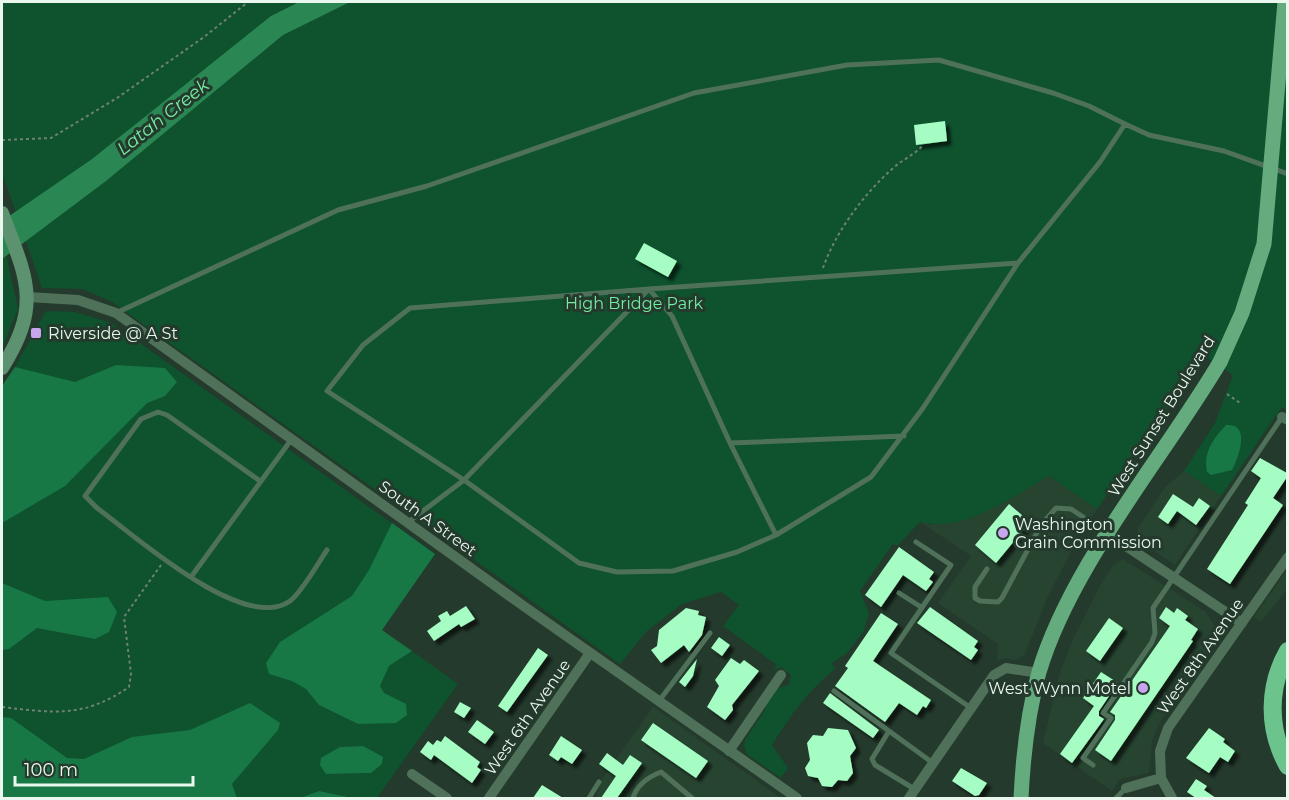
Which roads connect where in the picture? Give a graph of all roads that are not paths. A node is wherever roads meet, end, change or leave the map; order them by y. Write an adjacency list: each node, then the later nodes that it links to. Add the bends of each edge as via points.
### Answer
1 (1285, 2): 17 (main road, West Sunset Boulevard, bridge, via 1264,244 1242,313 1220,362)
2 (1125, 124): 3 (lane, via 1149,135 1224,151); 5 (lane, via 1100,162); 8 (lane, via 1053,93 939,60 847,65 694,93 427,186 338,210)
3 (1287, 174)
4 (2, 213): 7 (main road)
5 (1018, 262): 6 (lane); 11 (lane)
6 (650, 289): 13 (lane, via 672,316); 14 (lane); 14 (lane, via 410,308 363,345 327,392)
7 (28, 297): 8 (street, South A Street, via 78,300); 9 (main road, via 21,333)
8 (116, 313): 12 (street, South A Street)
9 (2, 368)
10 (1285, 419): 24 (lane)
11 (904, 436): 13 (lane); 18 (lane, via 871,477)
12 (292, 438): 15 (lane); 16 (street, South A Street)
13 (730, 443): 18 (lane)
14 (464, 480): 16 (lane); 18 (lane, via 579,562 617,572 673,571 737,552)
15 (260, 481): 23 (lane); 23 (lane, via 158,412 141,419 85,496)
16 (407, 523): 30 (street, South A Street)
17 (1108, 534): 22 (lane, via 1071,509 1056,508 1041,525 998,602 975,598 975,587); 24 (street); 31 (main road, West Sunset Boulevard, via 1072,596)
18 (776, 535)
19 (916, 542): 26 (lane, via 951,565)
20 (327, 550): 23 (lane, via 291,600 275,608 245,606)
21 (1287, 558): 27 (street, West 8th Avenue)
22 (987, 569)
23 (191, 577)
24 (1174, 577): 27 (street); 39 (lane, via 1153,608 1152,642 1103,713 1111,718 1083,758)
25 (899, 594): 26 (lane)
26 (921, 607): 35 (lane, via 891,653)
27 (1242, 623): 42 (street, West 8th Avenue, via 1168,728 1160,751)
28 (710, 633): 34 (lane)
29 (1287, 651): 40 (highway, via 1278,669 1272,705 1277,741)
30 (590, 652): 34 (street, South A Street); 47 (street, West 6th Avenue)
31 (1039, 673): 35 (street, via 1000,670); 52 (main road, West Sunset Boulevard)
32 (781, 675): 37 (street)
33 (834, 691): 36 (lane)
34 (659, 701): 37 (street, South A Street)
35 (971, 708): 38 (street)
36 (889, 731): 38 (lane); 45 (lane, via 872,759)
37 (729, 751): 51 (street, South A Street)
38 (934, 764): 45 (street)
39 (1093, 765)
40 (1287, 766)
41 (412, 774): 46 (street)
42 (1161, 778): 44 (street); 54 (street)
43 (599, 782): 48 (lane)
44 (1126, 788): 53 (lane)
45 (912, 794)
46 (447, 798)
47 (489, 798)
48 (589, 798)
49 (633, 798): 50 (lane, via 650,776 661,771)
50 (692, 798)
51 (797, 798)
52 (1021, 798)
53 (1116, 798)
54 (1172, 798)

